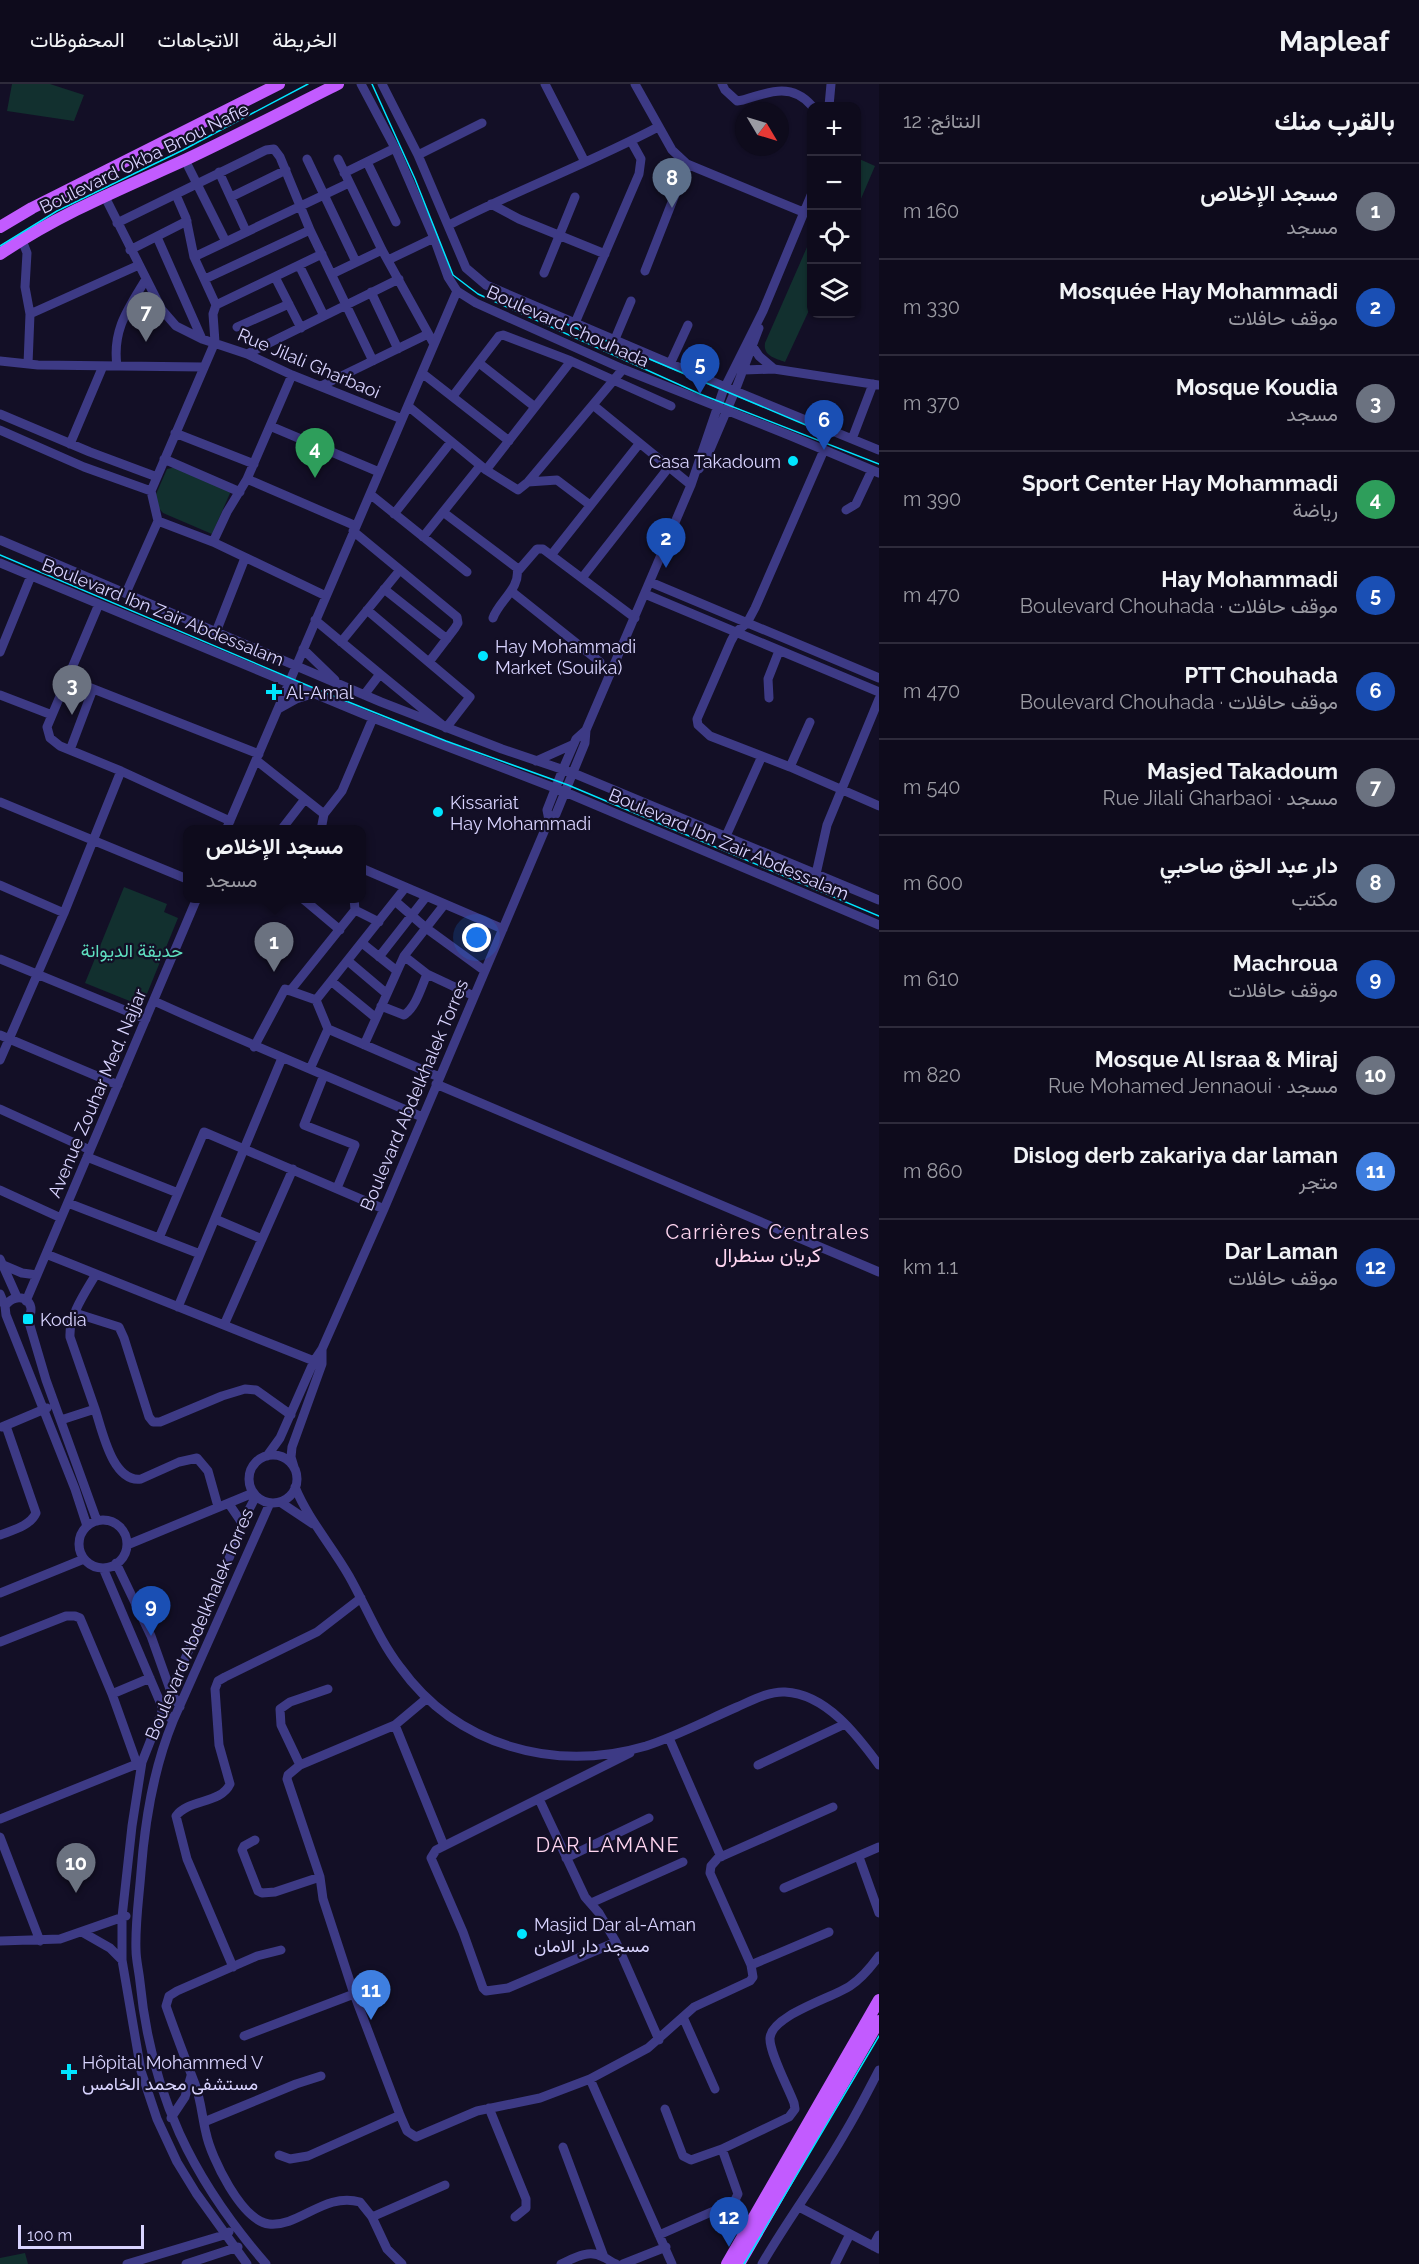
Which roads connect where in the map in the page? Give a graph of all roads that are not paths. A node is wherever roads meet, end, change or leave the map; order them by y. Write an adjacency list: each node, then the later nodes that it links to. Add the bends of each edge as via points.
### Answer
1 (279, 84): 40 (main road, Boulevard Okba Bnou Nafie)
2 (338, 84): 18 (main road, Boulevard Okba Bnou Nafie)
3 (361, 84): 14 (street)
4 (382, 84): 15 (street, Boulevard Chouhada)
5 (545, 84): 20 (street)
6 (636, 84): 12 (street)
7 (722, 84): 9 (street, via 737,101 786,84 802,91)
8 (831, 84): 10 (street)
9 (809, 102)
10 (829, 102)
11 (482, 123): 15 (street)
12 (658, 127): 13 (street); 21 (street, via 672,150)
13 (631, 141): 20 (street); 52 (street, via 641,165)
14 (394, 148): 19 (street); 45 (street)
15 (418, 155): 39 (street, Boulevard Chouhada)
16 (307, 159): 29 (street)
17 (338, 159): 24 (street)
18 (185, 160): 25 (street); 27 (main road, Boulevard Okba Bnou Nafie)
19 (367, 162): 24 (street); 37 (street)
20 (585, 162): 32 (street)
21 (687, 164): 35 (street); 58 (street)
22 (286, 170): 23 (street, via 278,152 270,149); 30 (street); 34 (street)
23 (219, 172): 25 (street); 30 (street)
24 (344, 173): 26 (street)
25 (195, 183): 28 (street); 47 (street)
26 (349, 183): 29 (street); 49 (street)
27 (104, 195): 38 (street, Rue Jilali Gharbaoi); 46 (main road, Boulevard Okba Bnou Nafie)
28 (176, 195): 36 (street); 38 (street)
29 (324, 195): 34 (street); 55 (street)
30 (231, 197): 42 (street)
31 (575, 197): 43 (street)
32 (491, 204): 39 (street); 43 (street)
33 (807, 204): 35 (street, Boulevard Abdelkhalek Torres)
34 (301, 206): 41 (street); 42 (street)
35 (803, 212): 71 (street, Boulevard Abdelkhalek Torres)
36 (187, 221): 44 (street); 53 (street)
37 (396, 222)
38 (117, 223): 48 (street, Rue Jilali Gharbaoi)
39 (449, 225): 74 (street, Boulevard Chouhada, via 466,268 478,279)
40 (0, 227)
41 (310, 230): 51 (street); 63 (street)
42 (246, 231): 47 (street)
43 (559, 235): 52 (street); 59 (street)
44 (157, 237): 48 (street); 79 (street)
45 (434, 238): 54 (street); 65 (street)
46 (22, 240): 50 (main road, Boulevard Okba Bnou Nafie); 72 (street, via 27,253 25,287)
47 (225, 242): 53 (street)
48 (130, 250): 56 (street, Rue Jilali Gharbaoi)
49 (382, 250): 54 (street); 55 (street)
50 (0, 254)
51 (322, 254): 57 (street); 60 (street)
52 (605, 254): 74 (street)
53 (194, 258): 63 (street)
54 (388, 260): 64 (street)
55 (356, 262): 60 (street)
56 (139, 265): 62 (street, Rue Jilali Gharbaoi); 72 (street)
57 (299, 265): 61 (street); 73 (street)
58 (645, 271)
59 (544, 273)
60 (332, 274): 70 (street)
61 (275, 277): 68 (street); 69 (street)
62 (146, 279): 79 (street, Rue Jilali Gharbaoi, via 167,318); 93 (street, via 118,330)
63 (205, 279): 69 (street)
64 (399, 279): 66 (street); 78 (street)
65 (457, 291): 82 (street); 95 (street, Boulevard Chouhada)
66 (371, 292): 70 (street); 84 (street)
67 (631, 301): 80 (street)
68 (289, 304): 76 (street); 77 (street)
69 (216, 305): 81 (street)
70 (346, 305): 73 (street); 87 (street)
71 (764, 311): 83 (street, Boulevard Abdelkhalek Torres); 103 (street, Boulevard Abdelkhalek Torres)
72 (30, 314): 90 (street)
73 (324, 316): 77 (street)
74 (575, 323): 80 (street, Boulevard Chouhada)
75 (688, 325): 91 (street)
76 (237, 327)
77 (301, 328): 85 (street)
78 (428, 334): 82 (street); 84 (street)
79 (202, 339): 81 (street, Rue Jilali Gharbaoi)
80 (615, 339): 91 (street, Boulevard Chouhada)
81 (215, 342): 85 (street, Rue Jilali Gharbaoi); 94 (street)
82 (434, 344): 98 (street)
83 (753, 347): 96 (street); 97 (street, Boulevard Abdelkhalek Torres)
84 (398, 349): 87 (street)
85 (248, 354): 99 (street, Rue Jilali Gharbaoi)
86 (0, 361): 90 (street)
87 (373, 361): 102 (street)
88 (571, 361): 89 (street, via 503,335); 100 (street); 109 (street)
89 (478, 363): 105 (street); 109 (street)
90 (28, 364): 92 (street)
91 (670, 364): 103 (street, Boulevard Chouhada)
92 (103, 366): 93 (street); 119 (street)
93 (117, 366): 94 (street)
94 (203, 367): 115 (street)
95 (623, 369): 100 (street); 110 (street, Boulevard Chouhada)
96 (774, 369): 97 (street); 101 (street)
97 (744, 370): 104 (street, Boulevard Abdelkhalek Torres)
98 (422, 374): 105 (street); 107 (street)
99 (292, 375): 102 (street, Rue Jilali Gharbaoi); 113 (street)
100 (614, 380): 106 (street); 108 (street)
101 (876, 384): 116 (street)
102 (321, 386): 112 (street, Rue Jilali Gharbaoi)
103 (725, 387): 104 (street, Boulevard Chouhada); 110 (street, Boulevard Abdelkhalek Torres)
104 (735, 391): 110 (street, Boulevard Abdelkhalek Torres); 116 (street, Boulevard Chouhada)
105 (453, 396): 117 (street)
106 (592, 405): 120 (street); 126 (street)
107 (408, 406): 112 (street); 118 (street)
108 (670, 406)
109 (535, 407): 117 (street)
110 (721, 409): 121 (street, Boulevard Chouhada); 136 (street, Boulevard Abdelkhalek Torres, via 706,459)
111 (0, 414): 119 (street)
112 (402, 419): 130 (street)
113 (270, 426): 125 (street); 130 (street)
114 (0, 430): 129 (street)
115 (175, 433): 124 (street); 125 (street)
116 (852, 440): 122 (street, Boulevard Chouhada)
117 (509, 441): 128 (street)
118 (452, 442): 128 (street); 143 (street)
119 (70, 444): 123 (street)
120 (639, 444): 127 (street); 140 (street)
121 (824, 450): 131 (street, Boulevard Chouhada); 168 (street)
122 (879, 450)
123 (97, 455): 129 (street); 132 (street)
124 (164, 459): 132 (street); 138 (street)
125 (254, 464): 133 (street)
126 (544, 464): 134 (street); 135 (street)
127 (669, 466): 136 (street); 156 (street)
128 (483, 468): 135 (street, via 515,490 521,490); 142 (street)
129 (91, 469): 137 (street)
130 (379, 472): 139 (street)
131 (876, 472): 141 (street, via 856,504)
132 (157, 477): 137 (street)
133 (247, 479): 138 (street); 145 (street)
134 (557, 480): 135 (street); 140 (street)
135 (528, 482)
136 (691, 485): 157 (street, Boulevard Abdelkhalek Torres)
137 (151, 491): 144 (street)
138 (240, 492): 148 (street)
139 (370, 494): 143 (street); 145 (street)
140 (590, 505): 149 (street)
141 (846, 510)
142 (443, 512): 146 (street); 154 (street)
143 (394, 514): 146 (street)
144 (158, 521): 148 (street); 160 (street)
145 (355, 529): 152 (street); 162 (street)
146 (423, 537): 153 (street)
147 (0, 540): 160 (street, Boulevard Ibn Zair Abdessalam)
148 (213, 542): 150 (street)
149 (552, 554): 154 (street, via 537,549); 156 (street)
150 (245, 558): 162 (street); 170 (street)
151 (0, 563): 155 (street, Boulevard Ibn Zair Abdessalam)
152 (400, 570): 158 (street); 171 (street, via 457,616 458,623)
153 (467, 572)
154 (518, 572): 159 (street)
155 (31, 576): 163 (street, Boulevard Ibn Zair Abdessalam); 175 (street)
156 (582, 578): 166 (street)
157 (650, 582): 161 (street, Boulevard Abdelkhalek Torres); 168 (street)
158 (384, 589): 164 (street); 171 (street)
159 (511, 591): 165 (street); 177 (street)
160 (126, 593): 170 (street, Boulevard Ibn Zair Abdessalam)
161 (645, 594): 166 (street, Boulevard Abdelkhalek Torres); 169 (street)
162 (326, 596): 167 (street)
163 (99, 604): 182 (street); 183 (street, Boulevard Ibn Zair Abdessalam)
164 (367, 610): 172 (street); 176 (street)
165 (493, 618)
166 (635, 618): 197 (street, Boulevard Abdelkhalek Torres)
167 (315, 620): 172 (street); 173 (street)
168 (747, 623): 169 (street); 181 (street)
169 (736, 632): 174 (street); 200 (street, via 699,711 698,725 710,736)
170 (216, 633): 178 (street, Boulevard Ibn Zair Abdessalam)
171 (447, 639): 176 (street)
172 (340, 642): 180 (street)
173 (303, 649): 178 (street); 184 (street)
174 (779, 651): 186 (street); 190 (street, via 768,679)
175 (0, 652)
176 (429, 662): 196 (street, via 470,697)
177 (600, 662)
178 (296, 665): 183 (street); 184 (street, Boulevard Ibn Zair Abdessalam)
179 (879, 667): 181 (street)
180 (380, 674): 189 (street); 196 (street)
181 (877, 677)
182 (68, 679): 185 (street); 193 (street)
183 (289, 682): 187 (street, Boulevard Ibn Zair Abdessalam); 192 (street)
184 (338, 684): 189 (street, Boulevard Ibn Zair Abdessalam)
185 (93, 689): 199 (street); 201 (street)
186 (879, 692)
187 (315, 693): 192 (street); 194 (street, Boulevard Ibn Zair Abdessalam)
188 (0, 695): 193 (street)
189 (364, 695): 196 (street, Boulevard Ibn Zair Abdessalam)
190 (769, 698)
191 (879, 699): 207 (street)
192 (278, 709): 201 (street)
193 (52, 716): 199 (street, via 47,727 50,738)
194 (373, 718): 208 (street, Boulevard Ibn Zair Abdessalam); 212 (street, via 342,791)
195 (810, 722): 203 (street)
196 (446, 728): 202 (street, Boulevard Ibn Zair Abdessalam)
197 (586, 730): 198 (street, Boulevard Abdelkhalek Torres); 206 (street, Boulevard Abdelkhalek Torres)
198 (574, 744): 202 (street); 204 (street, Boulevard Abdelkhalek Torres)
199 (70, 750): 205 (street)
200 (762, 756): 203 (street); 216 (street)
201 (257, 757): 209 (street); 213 (street)
202 (536, 761): 204 (street, Boulevard Ibn Zair Abdessalam)
203 (790, 767): 207 (street)
204 (563, 769): 206 (street, Boulevard Ibn Zair Abdessalam); 208 (street, Boulevard Abdelkhalek Torres)
205 (122, 771): 213 (street); 217 (street)
206 (573, 772): 208 (street, Boulevard Abdelkhalek Torres); 216 (street, Boulevard Ibn Zair Abdessalam)
207 (841, 789): 211 (street); 219 (street, via 827,825)
208 (560, 790): 234 (street, Boulevard Ibn Zair Abdessalam); 236 (street, Boulevard Abdelkhalek Torres, via 547,810 549,820)
209 (305, 799): 212 (street); 214 (street)
210 (0, 802): 217 (street)
211 (879, 806)
212 (324, 814): 215 (street)
213 (228, 825)
214 (285, 825)
215 (322, 825)
216 (726, 836): 219 (street, Boulevard Ibn Zair Abdessalam)
217 (94, 840): 220 (street); 231 (street)
218 (366, 870): 222 (street)
219 (816, 874): 224 (street, Boulevard Ibn Zair Abdessalam)
220 (183, 877)
221 (0, 885): 231 (street)
222 (405, 888): 223 (street); 225 (street)
223 (426, 897): 229 (street); 232 (street)
224 (879, 900)
225 (395, 901): 232 (street); 233 (street)
226 (195, 903): 252 (street, Avenue Zouhar Med. Najjar)
227 (308, 903): 237 (street)
228 (354, 903): 230 (street)
229 (444, 905): 235 (street); 236 (street)
230 (355, 910): 233 (street); 237 (street)
231 (64, 913): 245 (street)
232 (411, 916): 235 (street); 240 (street)
233 (379, 922): 238 (street)
234 (879, 925)
235 (426, 928): 239 (street); 244 (street)
236 (502, 929): 244 (street, Boulevard Abdelkhalek Torres)
237 (340, 930): 248 (street)
238 (362, 943): 240 (street); 242 (street)
239 (404, 956): 243 (street); 246 (street)
240 (379, 957): 243 (street)
241 (0, 959): 245 (street)
242 (348, 961): 247 (street); 249 (street)
243 (397, 971): 249 (street)
244 (485, 971): 250 (street, Boulevard Abdelkhalek Torres)
245 (37, 975): 255 (street); 257 (street)
246 (427, 975): 250 (street); 253 (street, via 407,1014)
247 (331, 981): 251 (street); 254 (street)
248 (290, 991): 251 (street); 259 (street, via 285,989)
249 (387, 994): 253 (street)
250 (474, 996): 264 (street, Boulevard Abdelkhalek Torres)
251 (316, 1000): 256 (street)
252 (154, 1001): 255 (street, Avenue Zouhar Med. Najjar); 259 (street)
253 (381, 1006): 254 (street)
254 (376, 1018): 258 (street)
255 (146, 1019): 265 (street, Avenue Zouhar Med. Najjar)
256 (328, 1029): 258 (street); 262 (street)
257 (4, 1037): 261 (street); 265 (street)
258 (364, 1045): 264 (street)
259 (255, 1047): 260 (street)
260 (282, 1058): 262 (street); 268 (street)
261 (0, 1060)
262 (310, 1069): 263 (street)
263 (324, 1075): 267 (street); 271 (street, via 304,1125 355,1145)
264 (437, 1080): 267 (street, Boulevard Abdelkhalek Torres); 283 (street)
265 (118, 1085): 269 (street, Avenue Zouhar Med. Najjar)
266 (0, 1109): 269 (street)
267 (422, 1117): 275 (street, Boulevard Abdelkhalek Torres)
268 (245, 1149): 270 (street); 273 (street, via 204,1132); 277 (street)
269 (89, 1154): 273 (street); 274 (street, Avenue Zouhar Med. Najjar)
270 (293, 1169): 271 (street); 279 (street)
271 (337, 1188): 275 (street)
272 (0, 1190): 276 (street)
273 (178, 1193): 278 (street)
274 (68, 1203): 276 (street, Avenue Zouhar Med. Najjar); 278 (street)
275 (384, 1209): 293 (street, Boulevard Abdelkhalek Torres)
276 (61, 1218): 280 (street, Avenue Zouhar Med. Najjar)
277 (215, 1219): 279 (street); 281 (street)
278 (159, 1238): 281 (street)
279 (262, 1239): 292 (street)
280 (46, 1254): 284 (street); 285 (street, Avenue Zouhar Med. Najjar)
281 (200, 1254): 288 (street)
282 (1, 1262): 285 (street, via 22,1274); 287 (street)
283 (879, 1272)
284 (96, 1274): 288 (street); 289 (street)
285 (37, 1275): 287 (street, Avenue Zouhar Med. Najjar)
286 (0, 1294): 290 (street)
287 (22, 1299): 290 (street, via 10,1300); 291 (street, via 31,1310)
288 (178, 1307): 292 (street)
289 (75, 1312): 296 (street, via 70,1337); 298 (street, via 119,1327 153,1422 246,1389 256,1390)
290 (5, 1315): 291 (street, via 19,1324); 297 (street)
291 (28, 1319): 295 (street)
292 (224, 1325): 294 (street)
293 (322, 1349): 294 (street, Boulevard Abdelkhalek Torres); 302 (street, Boulevard Abdelkhalek Torres, via 322,1364 292,1447)
294 (314, 1361): 298 (street, Boulevard Abdelkhalek Torres)
295 (55, 1405): 297 (street); 299 (street)
296 (95, 1408): 299 (street); 306 (street, via 112,1457 122,1473 141,1479 196,1458 207,1471)
297 (43, 1409): 300 (street); 310 (street)
298 (291, 1415): 301 (street, Boulevard Abdelkhalek Torres)
299 (61, 1420): 308 (street)
300 (3, 1427): 312 (street, via 36,1513 25,1525)
301 (267, 1456): 302 (street, via 287,1460); 304 (street, via 251,1469 249,1482)
302 (295, 1471): 303 (street)
303 (295, 1487): 305 (street, via 287,1498); 311 (street)
304 (253, 1493): 305 (street); 306 (street); 307 (street); 309 (street, Boulevard Abdelkhalek Torres)
305 (275, 1502): 311 (street); 326 (street, Boulevard Abdelkhalek Torres)
306 (217, 1503): 313 (street)
307 (229, 1504): 309 (street); 313 (street)
308 (97, 1521): 310 (street); 313 (street, via 119,1526)
309 (242, 1523): 323 (street, Boulevard Abdelkhalek Torres)
310 (87, 1526): 314 (street, via 80,1539)
311 (318, 1528): 319 (street)
312 (0, 1535)
313 (126, 1543): 315 (street)
314 (83, 1556): 316 (street); 317 (street); 318 (street)
315 (116, 1563): 316 (street); 323 (street, via 151,1636)
316 (103, 1568): 321 (street)
317 (0, 1587)
318 (0, 1593)
319 (361, 1598): 325 (street, via 398,1665); 364 (street, via 317,1632 225,1677 215,1689 219,1745 230,1784 176,1816 187,1859)
320 (0, 1641): 324 (street, via 66,1616 80,1618)
321 (150, 1678): 324 (street); 327 (street)
322 (328, 1689): 334 (street, via 280,1708 281,1725)
323 (171, 1692): 326 (street); 327 (street, Boulevard Abdelkhalek Torres)
324 (112, 1694): 333 (street)
325 (426, 1699): 330 (street); 332 (street, via 490,1740 523,1751 593,1756)
326 (180, 1707): 328 (street, Boulevard Abdelkhalek Torres)
327 (163, 1709): 328 (street); 333 (street, Boulevard Abdelkhalek Torres)
328 (173, 1721): 353 (street, Boulevard Abdelkhalek Torres, via 150,1797)
329 (846, 1724): 331 (street, via 810,1700 784,1692 754,1700); 335 (street); 336 (street)
330 (395, 1725): 334 (street); 343 (street)
331 (669, 1738): 332 (street); 345 (street)
332 (645, 1746): 337 (street)
333 (139, 1763): 340 (street); 354 (street, Boulevard Abdelkhalek Torres)
334 (300, 1765): 349 (street, via 286,1779)
335 (758, 1765)
336 (879, 1765)
337 (539, 1799): 343 (street); 347 (street)
338 (833, 1807): 345 (street)
339 (649, 1818): 347 (street)
340 (0, 1819)
341 (0, 1837): 358 (street)
342 (255, 1840): 349 (street, via 242,1850 258,1891 274,1892)
343 (444, 1846): 359 (street, via 431,1858 486,1991 508,1988)
344 (879, 1847): 346 (street)
345 (721, 1857): 363 (street, via 710,1871)
346 (859, 1857): 350 (street); 352 (street)
347 (566, 1858): 351 (street)
348 (683, 1862): 351 (street)
349 (320, 1877): 365 (street, via 323,1899)
350 (784, 1888)
351 (591, 1903): 359 (street)
352 (879, 1913)
353 (137, 1915): 354 (street); 379 (street, Boulevard Abdelkhalek Torres, via 136,1952 149,2045)
354 (122, 1917): 355 (street); 362 (street, Boulevard Abdelkhalek Torres)
355 (82, 1932): 358 (street); 362 (street, via 102,1942)
356 (830, 1932): 363 (street)
357 (0, 1941): 358 (street)
358 (40, 1941)
359 (616, 1942): 370 (street)
360 (281, 1950): 364 (street)
361 (879, 1956): 382 (street, via 852,1984 776,2026 770,2039 772,2049 795,2109 789,2117)
362 (122, 1960): 390 (street, Boulevard Abdelkhalek Torres, via 141,2071 157,2118 177,2162)
363 (751, 1965): 367 (street, via 750,1981 694,2007)
364 (233, 1967): 372 (street, via 177,1991 166,2001)
365 (354, 1994): 369 (street); 378 (street)
366 (879, 2000): 407 (main road)
367 (684, 2017): 370 (street); 375 (street)
368 (879, 2021): 408 (main road)
369 (244, 2036)
370 (659, 2040): 374 (street)
371 (879, 2070): 385 (street)
372 (191, 2076): 379 (street, via 185,2097); 380 (street)
373 (321, 2076): 380 (street)
374 (590, 2079): 376 (street, via 540,2098); 391 (street)
375 (715, 2089)
376 (489, 2108): 378 (street, via 416,2137 407,2131); 387 (street, via 526,2199 526,2208)
377 (665, 2109): 382 (street, via 687,2159 696,2160)
378 (400, 2115): 383 (street, via 308,2156)
379 (171, 2118): 388 (street, Boulevard Abdelkhalek Torres, via 190,2157)
380 (204, 2122): 386 (street, via 230,2188 254,2219 278,2224 345,2199 360,2202)
381 (563, 2147): 397 (street)
382 (722, 2149): 391 (street, via 738,2194 734,2202)
383 (279, 2156)
384 (445, 2185): 386 (street)
385 (799, 2207): 389 (street); 409 (street)
386 (372, 2217): 402 (street, via 387,2249)
387 (515, 2217)
388 (236, 2227): 390 (street); 393 (street, Boulevard Abdelkhalek Torres)
389 (850, 2234): 396 (street); 410 (street)
390 (224, 2235): 395 (street, Boulevard Abdelkhalek Torres); 398 (street)
391 (659, 2235): 394 (street)
392 (879, 2235): 396 (street)
393 (247, 2241): 395 (street); 401 (street, Boulevard Abdelkhalek Torres)
394 (666, 2247): 405 (street); 406 (street)
395 (235, 2248): 399 (street); 400 (street, Boulevard Abdelkhalek Torres)
396 (876, 2248)
397 (604, 2257): 403 (street, via 582,2255); 404 (street)
398 (127, 2264)
399 (186, 2264)
400 (247, 2264)
401 (266, 2264)
402 (402, 2264)
403 (561, 2264)
404 (616, 2264)
405 (623, 2264)
406 (672, 2264)
407 (727, 2264)
408 (739, 2264)
409 (762, 2264)
410 (835, 2264)

